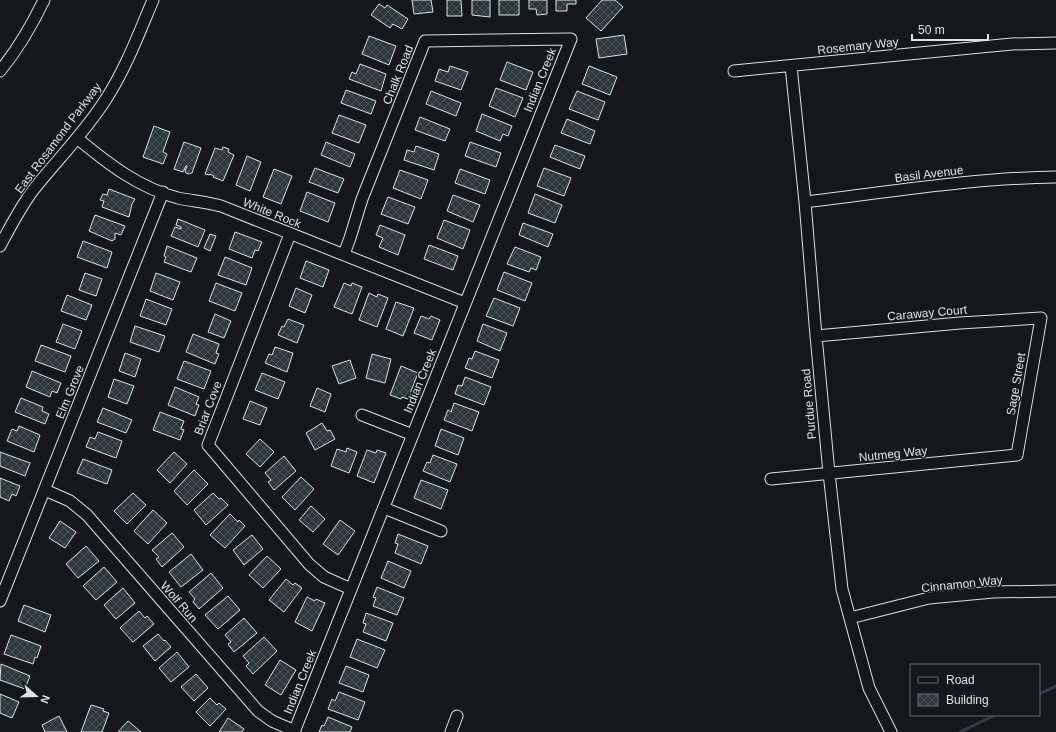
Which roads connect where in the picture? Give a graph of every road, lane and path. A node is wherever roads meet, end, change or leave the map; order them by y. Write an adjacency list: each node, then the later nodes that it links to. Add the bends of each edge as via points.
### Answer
1 (44, 0): 6 (street, via 13,55)
2 (153, 0): 8 (street, East Rosamond Parkway, via 121,74 106,100)
3 (571, 39): 14 (street, Chalk Road, via 425,41 362,199); 15 (street, Indian Creek)
4 (1056, 43): 5 (street, Rosemary Way, via 1012,44)
5 (791, 66): 7 (street, Rosemary Way); 11 (street, Purdue Road)
6 (0, 71)
7 (734, 71)
8 (77, 138): 10 (street, White Rock, via 116,169); 13 (street, East Rosamond Parkway, via 34,190)
9 (1056, 177): 11 (street, Basil Avenue, via 981,181)
10 (163, 192): 12 (street, White Rock, via 178,198 221,206); 23 (street, Elm Grove)
11 (805, 202): 17 (street, Purdue Road)
12 (290, 234): 14 (street, White Rock); 26 (street, Briar Cove, via 208,445 309,564 324,577)
13 (0, 246)
14 (344, 254): 15 (street, White Rock)
15 (465, 303): 19 (street, Indian Creek)
16 (1041, 318): 17 (street, Caraway Court); 20 (street, Sage Street)
17 (816, 336): 21 (street, Purdue Road)
18 (362, 415): 19 (street)
19 (413, 435): 24 (street, Indian Creek)
20 (1017, 455): 21 (street, Nutmeg Way)
21 (829, 473): 22 (street, Nutmeg Way); 29 (street, Purdue Road, via 842,589)
22 (771, 479)
23 (45, 490): 28 (street, Elm Grove); 31 (street, Wolf Run, via 70,501 87,515 258,711)
24 (384, 508): 25 (street); 26 (street, Indian Creek)
25 (441, 531)
26 (351, 588): 31 (street, Indian Creek)
27 (1056, 591): 29 (street, Cinnamon Way, via 993,592 929,598)
28 (0, 601)
29 (850, 618): 33 (street, Purdue Road, via 869,688)
30 (457, 716): 32 (street)
31 (294, 731)
32 (451, 732)
33 (891, 732)

